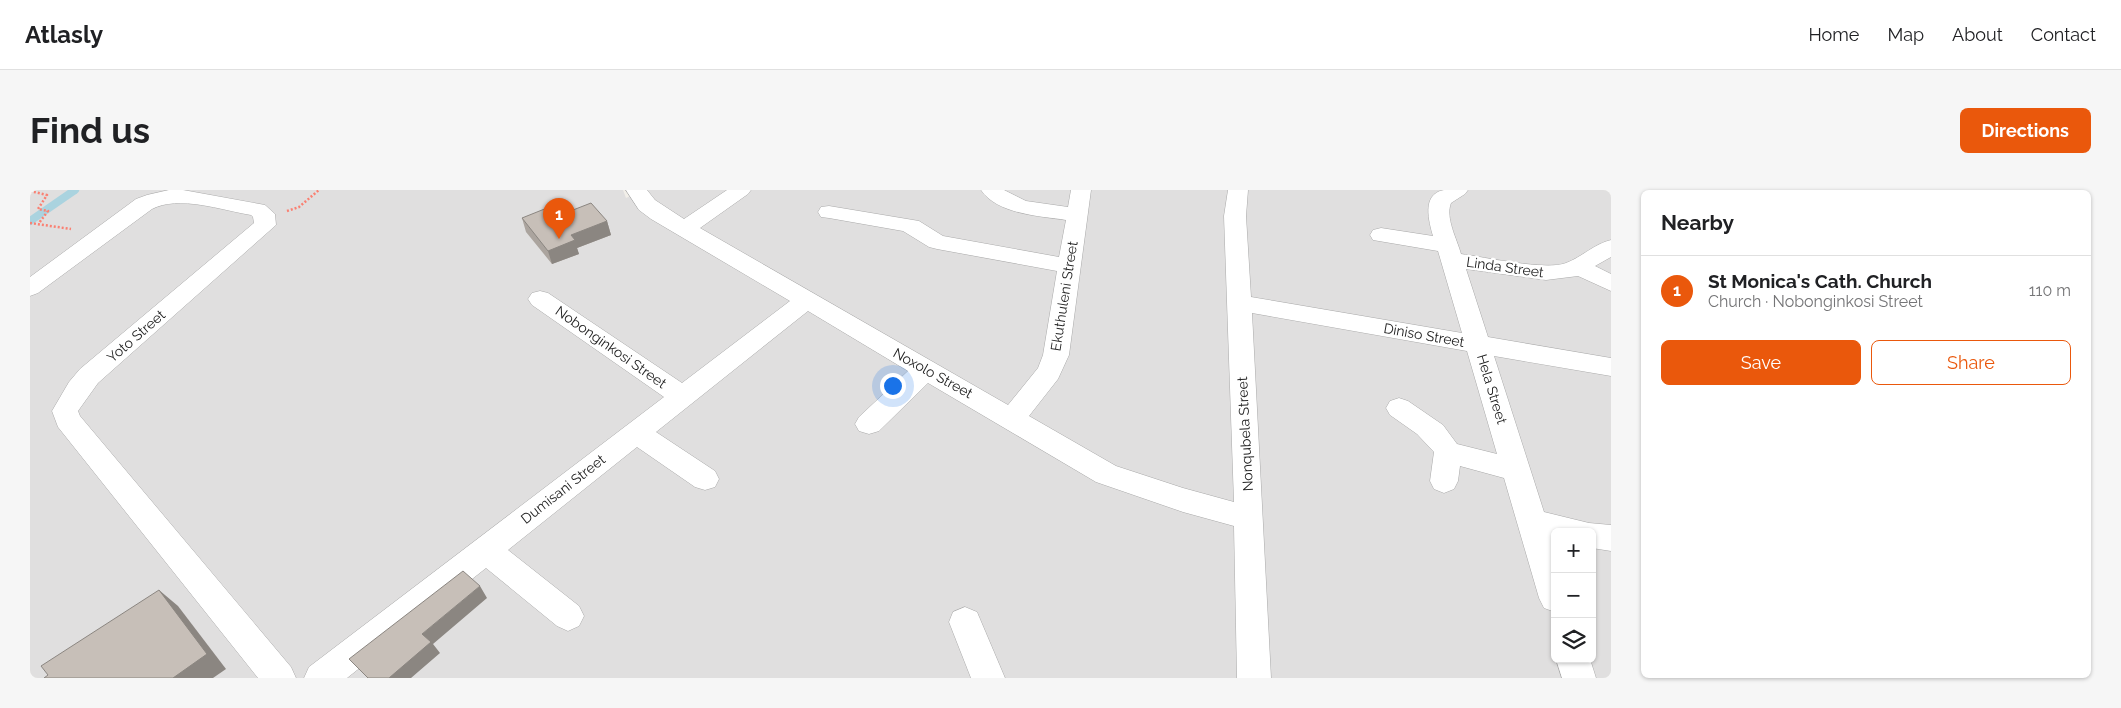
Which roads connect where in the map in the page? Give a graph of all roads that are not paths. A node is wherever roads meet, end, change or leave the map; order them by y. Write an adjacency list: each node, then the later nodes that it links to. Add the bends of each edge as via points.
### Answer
1 (636, 190): 9 (street, Noxolo Street, via 647,205)
2 (740, 190): 9 (street)
3 (991, 190): 8 (street, via 1015,204)
4 (1081, 190): 8 (street, Ekuthuleni Street)
5 (1238, 190): 19 (street, Nonqubela Street, via 1235,216)
6 (1458, 190): 12 (street, Hela Street, via 1445,196 1438,209)
7 (829, 212): 13 (street, via 911,226 937,242)
8 (1076, 215): 13 (street, Ekuthuleni Street)
9 (684, 229): 18 (street, Noxolo Street)
10 (1381, 235): 12 (street, Linda Street)
11 (1611, 247): 14 (street, Linda Street)
12 (1450, 252): 14 (street, Linda Street, via 1546,274); 20 (street, Hela Street)
13 (1070, 266): 25 (street, Ekuthuleni Street, via 1056,355 1049,372)
14 (1578, 267): 15 (street)
15 (1611, 283)
16 (30, 288): 42 (street, Yoto Street, via 154,199 176,195 264,214 265,225 89,376 65,411 68,420)
17 (540, 299): 23 (street, Nobonginkosi Street)
18 (805, 301): 22 (street, Noxolo Street); 23 (street, Dumisani Street)
19 (1238, 303): 20 (street, Diniso Street); 32 (street, Nonqubela Street)
20 (1478, 345): 21 (street, Diniso Street); 29 (street, Hela Street)
21 (1611, 367)
22 (926, 369): 25 (street, Noxolo Street); 26 (street)
23 (682, 396): 27 (street, Dumisani Street)
24 (1399, 408): 28 (street, via 1443,441)
25 (1013, 418): 32 (street, Noxolo Street, via 1106,474)
26 (869, 424)
27 (635, 432): 30 (street); 37 (street, Dumisani Street)
28 (1448, 452): 29 (street); 31 (street)
29 (1516, 470): 33 (street, Hela Street)
30 (705, 479)
31 (1444, 481)
32 (1249, 518): 45 (street, Nonqubela Street)
33 (1532, 522): 34 (street); 38 (street, Hela Street)
34 (1560, 528)
35 (1596, 536): 36 (street)
36 (1611, 538)
37 (485, 549): 39 (street); 43 (street, Dumisani Street)
38 (1551, 585)
39 (568, 616)
40 (965, 622): 44 (street)
41 (1575, 663): 46 (street)
42 (279, 678)
43 (321, 678)
44 (988, 678)
45 (1254, 678)
46 (1579, 678)

